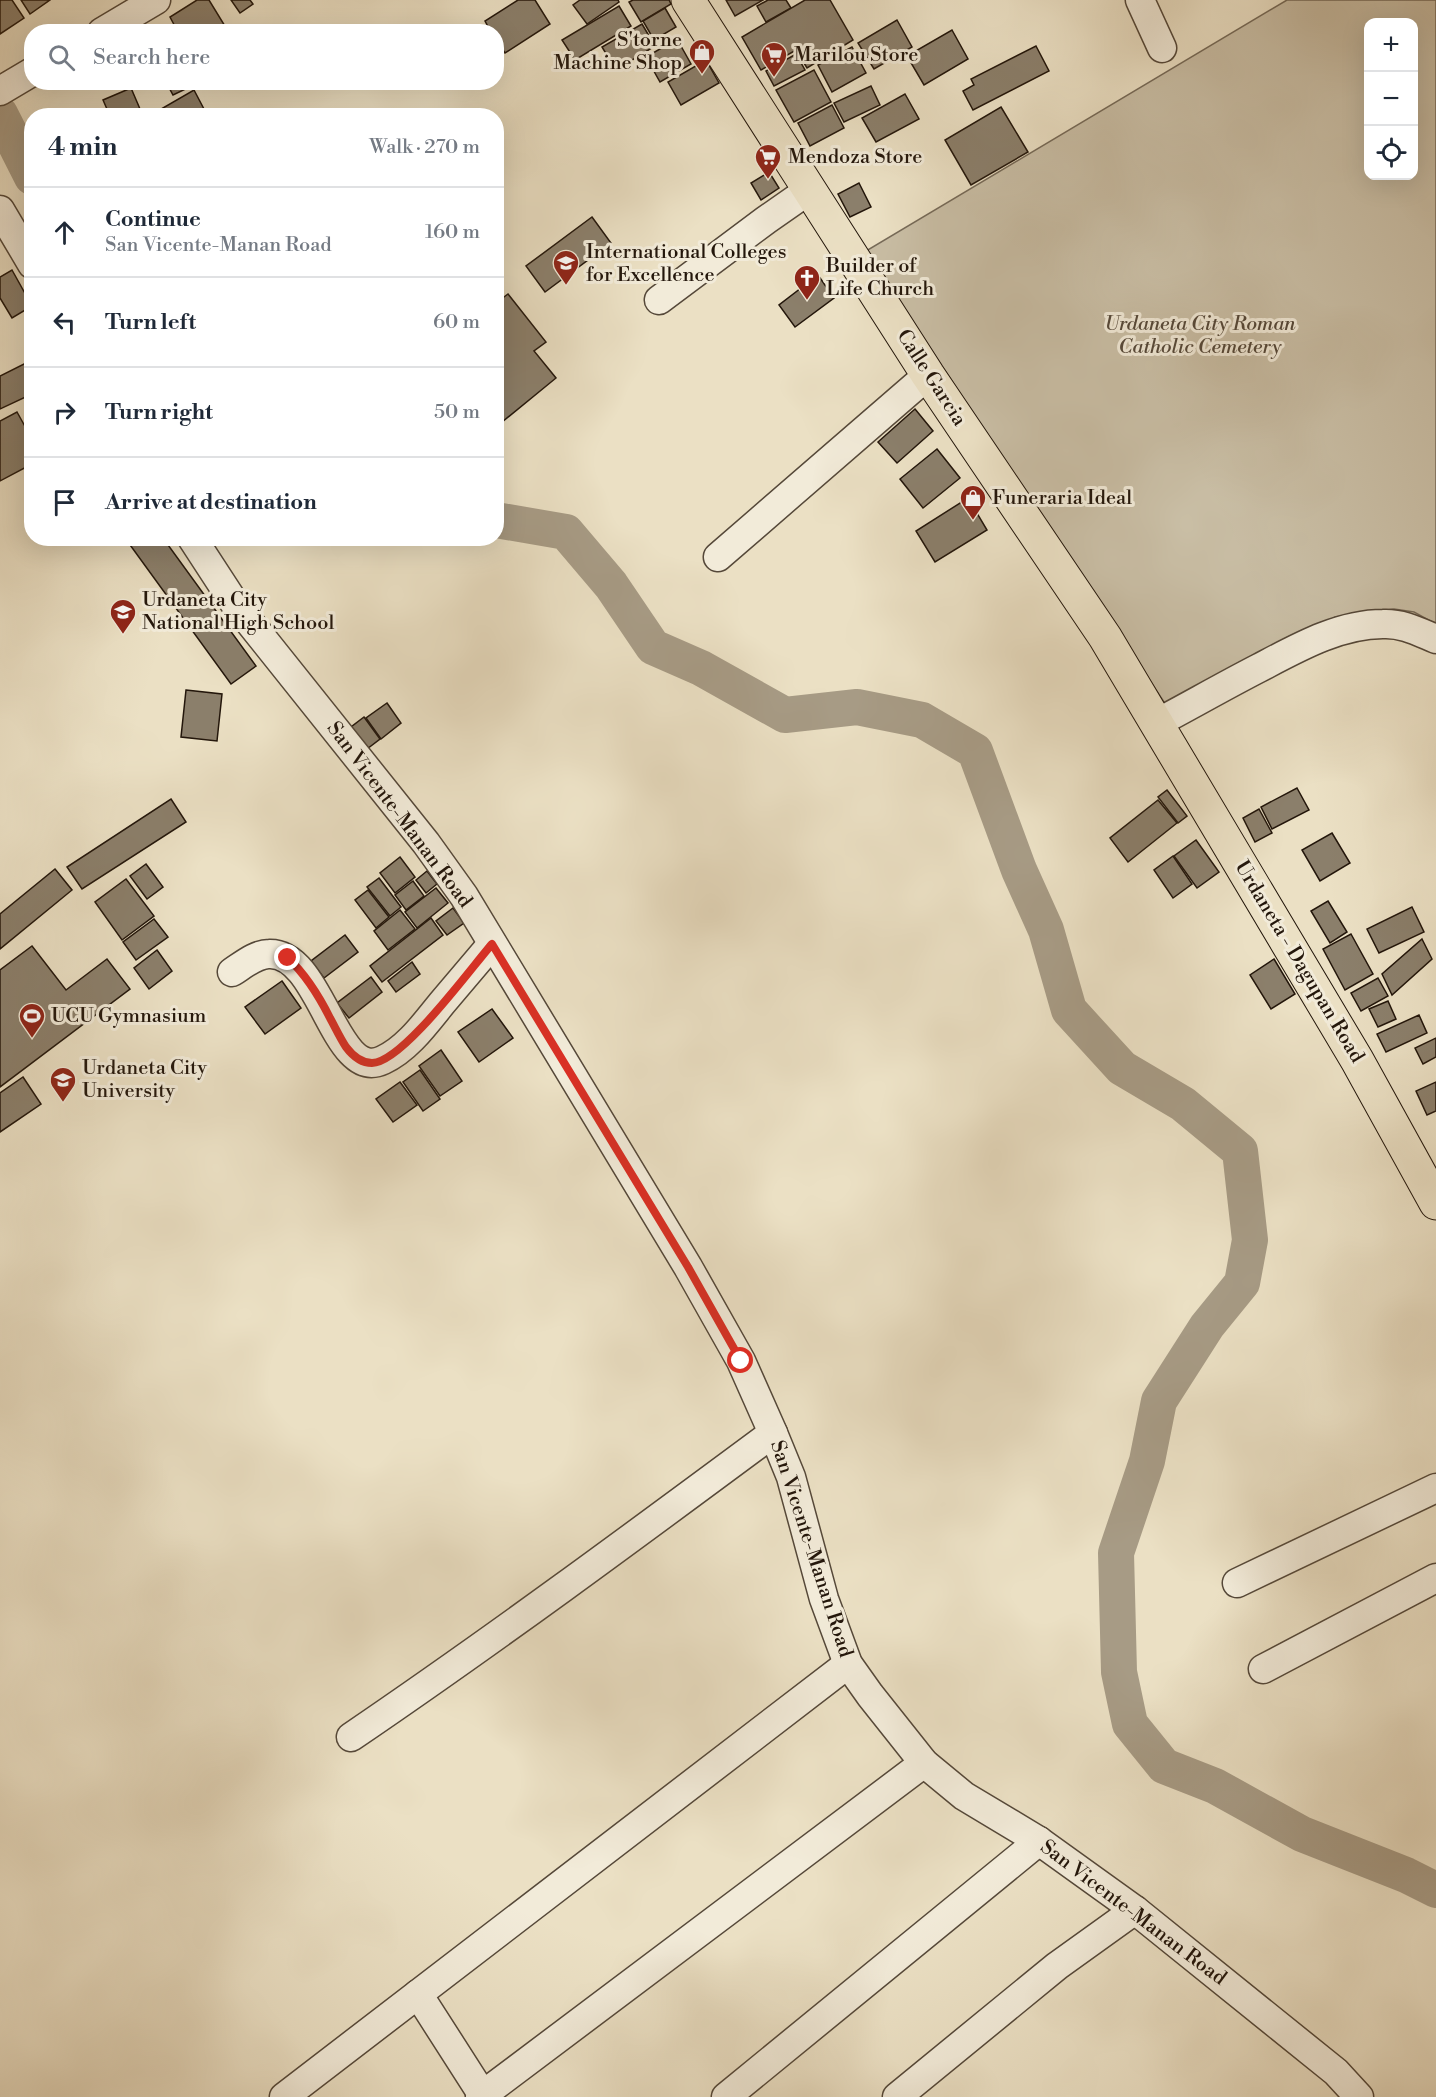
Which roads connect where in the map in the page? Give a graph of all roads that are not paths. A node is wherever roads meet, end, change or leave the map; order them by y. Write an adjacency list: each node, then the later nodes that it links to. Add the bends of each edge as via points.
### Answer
1 (156, 0): 4 (street)
2 (688, 0): 8 (main road, Calle Garcia)
3 (1140, 0): 5 (street)
4 (116, 24)
5 (1162, 48)
6 (24, 77): 7 (street)
7 (0, 91)
8 (809, 190): 11 (street); 12 (main road, Calle Garcia)
9 (0, 210): 10 (street)
10 (24, 250)
11 (658, 300)
12 (928, 375): 14 (street); 16 (main road, Calle Garcia, via 1105,638)
13 (197, 546): 17 (street, San Vicente-Manan Road, via 235,604 432,852)
14 (718, 557)
15 (1436, 639): 16 (street, via 1386,623 1334,632)
16 (1157, 723): 19 (main road, Urdaneta - Dagupan Road, via 1357,1060)
17 (492, 944): 18 (street, via 414,1037 374,1063 355,1057 345,1046 320,999 288,958 267,954); 20 (street, San Vicente-Manan Road, via 688,1267 741,1361)
18 (232, 972)
19 (1436, 1203)
20 (773, 1433): 24 (street, San Vicente-Manan Road, via 791,1477 824,1599); 26 (street, via 593,1567)
21 (1436, 1488): 23 (street)
22 (1436, 1578): 25 (street)
23 (1237, 1583)
24 (848, 1664): 27 (street, San Vicente-Manan Road); 30 (street)
25 (1263, 1669)
26 (351, 1737)
27 (924, 1763): 28 (street, San Vicente-Manan Road, via 964,1796); 31 (street)
28 (1039, 1841): 29 (street, San Vicente-Manan Road); 33 (street)
29 (1135, 1910): 34 (street, via 1057,1965); 35 (street, San Vicente-Manan Road, via 1336,2072)
30 (418, 1994): 31 (street); 32 (street)
31 (482, 2096)
32 (284, 2097)
33 (726, 2097)
34 (897, 2097)
35 (1359, 2097)

